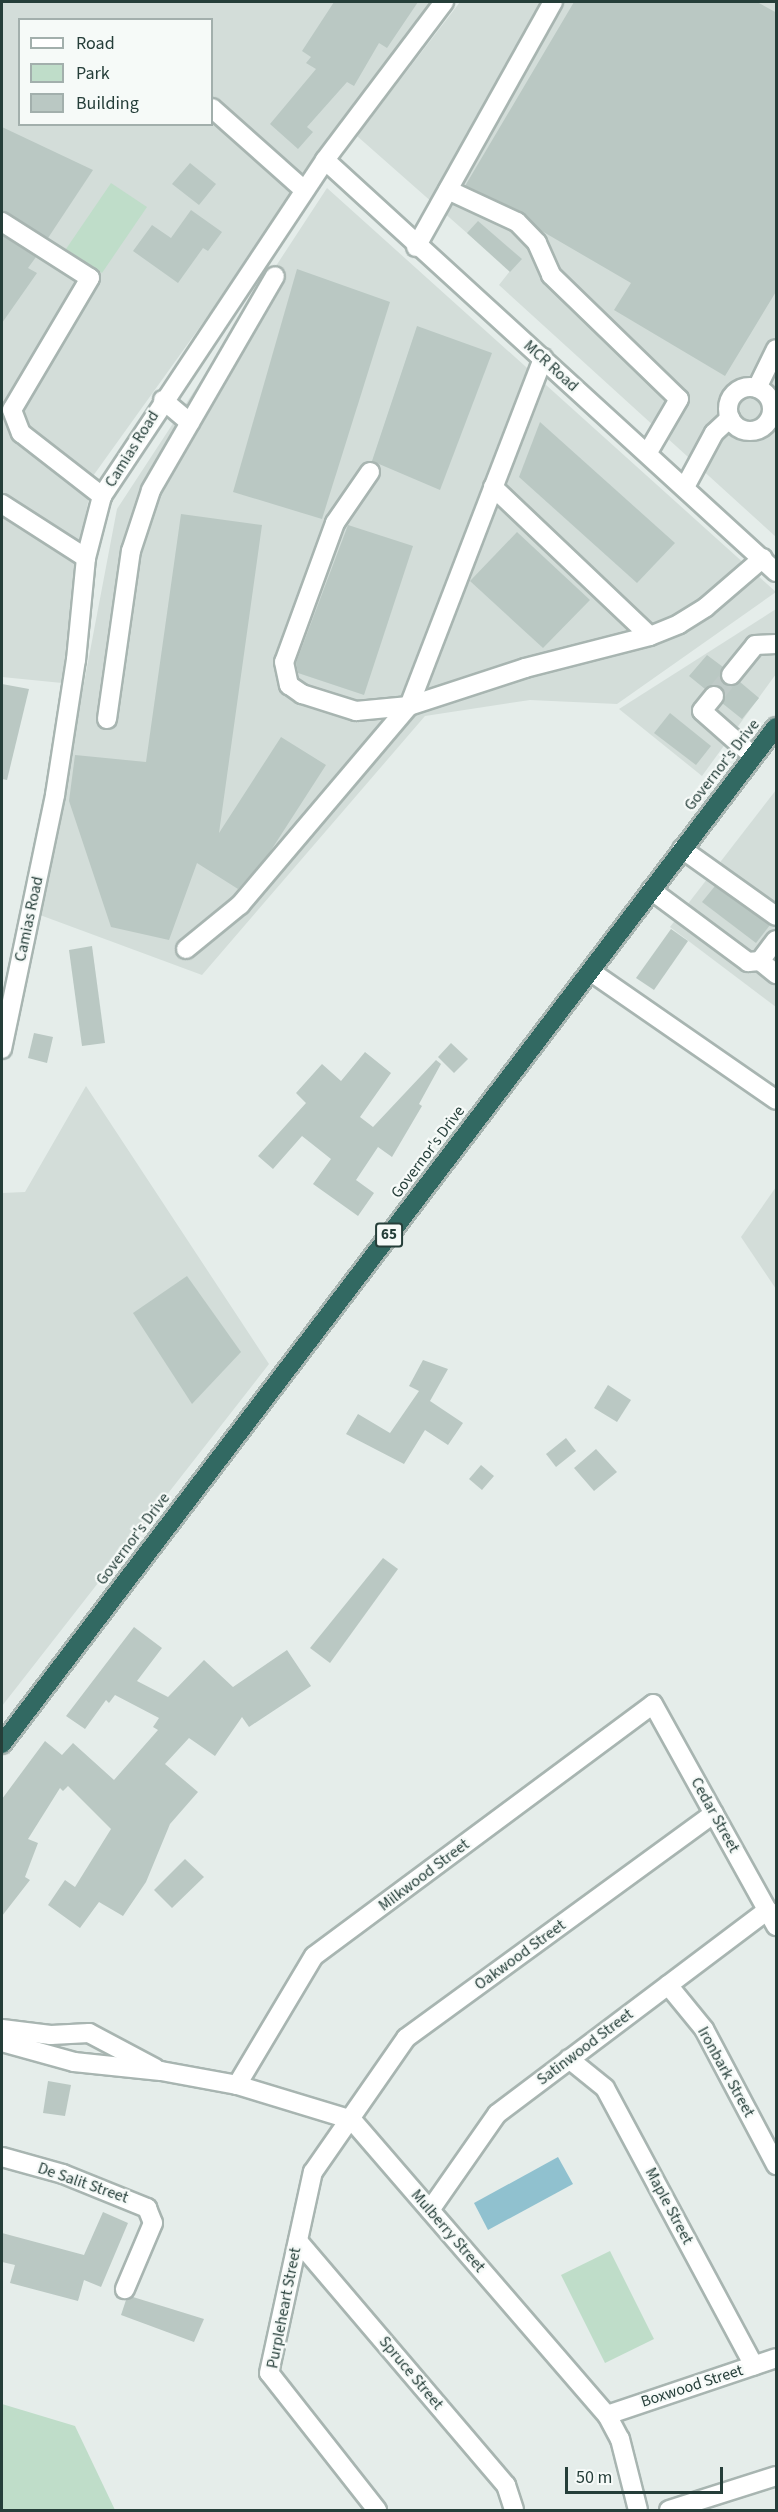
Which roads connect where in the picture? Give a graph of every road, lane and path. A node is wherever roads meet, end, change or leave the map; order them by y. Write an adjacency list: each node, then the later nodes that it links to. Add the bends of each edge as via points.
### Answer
1 (444, 2): 4 (street, Camias Road)
2 (553, 2): 6 (street)
3 (213, 109): 5 (street)
4 (325, 160): 5 (street, Camias Road); 8 (street, MCR Road)
5 (304, 190): 13 (street, Camias Road)
6 (448, 190): 8 (street); 16 (street, via 517,222 537,243 552,275 679,399)
7 (2, 222): 20 (street, via 90,278 12,410 21,433)
8 (416, 247): 11 (street, MCR Road)
9 (275, 276): 15 (street)
10 (777, 349): 12 (street)
11 (543, 358): 16 (street, MCR Road); 18 (street)
12 (757, 388): 14 (street, via 740,389 734,394 728,410); 14 (street, via 770,400 772,408 766,424 751,431 735,425)
13 (163, 400): 15 (street); 20 (street, Camias Road)
14 (730, 418): 19 (street, via 714,433)
15 (190, 423): 30 (street, via 151,490 131,551)
16 (648, 452): 19 (street, MCR Road)
17 (370, 472): 29 (street, via 335,523 288,650 285,673 289,685 302,694 356,711)
18 (493, 487): 25 (street); 29 (street)
19 (686, 487): 23 (street, MCR Road)
20 (102, 496): 22 (street, Camias Road)
21 (2, 504): 22 (street)
22 (86, 558): 41 (street, Camias Road, via 76,660 55,795)
23 (763, 558): 24 (street, MCR Road); 25 (street, via 706,607)
24 (777, 572)
25 (650, 636): 29 (street, via 525,668)
26 (777, 644): 27 (street, via 755,645)
27 (731, 675)
28 (714, 696): 32 (street, via 702,711)
29 (409, 706): 37 (street, via 240,905)
30 (107, 719)
31 (776, 727): 32 (highway, Governor's Drive / 65)
32 (753, 756): 33 (highway, Governor's Drive / 65)
33 (682, 849): 34 (highway, Governor's Drive / 65); 35 (street)
34 (651, 890): 38 (street, via 748,962); 39 (highway, Governor's Drive / 65)
35 (777, 916)
36 (777, 940): 38 (street)
37 (186, 949)
38 (760, 961): 40 (street)
39 (590, 971): 42 (street); 44 (highway, Governor's Drive / 65)
40 (777, 974)
41 (2, 1049)
42 (777, 1100)
43 (653, 1704): 45 (street, Cedar Street); 52 (street, Milkwood Street, via 314,1956)
44 (2, 1744)
45 (714, 1813): 46 (street, Cedar Street); 53 (street, Oakwood Street, via 406,2038)
46 (772, 1918): 47 (street, Satinwood Street)
47 (668, 1985): 50 (street, Satinwood Street); 55 (street, Ironbark Street, via 704,2029)
48 (2, 2028): 51 (street, via 51,2035 89,2033)
49 (2, 2042): 51 (street, via 74,2061)
50 (569, 2059): 56 (street, Satinwood Street, via 497,2114); 60 (street, Maple Street, via 605,2088)
51 (161, 2071): 52 (street)
52 (237, 2085): 53 (street)
53 (352, 2120): 56 (street, Mulberry Street); 57 (street, Purpleheart Street, via 313,2172)
54 (2, 2157): 58 (street, De Salit Street, via 63,2174 147,2208 153,2223)
55 (777, 2165)
56 (430, 2210): 61 (street, Mulberry Street)
57 (298, 2241): 63 (street, Purpleheart Street, via 269,2373); 64 (street, Spruce Street, via 506,2486)
58 (125, 2289)
59 (777, 2358): 60 (street, Boxwood Street)
60 (754, 2366): 61 (street, Boxwood Street)
61 (607, 2415): 65 (street, Mulberry Street, via 620,2439)
62 (777, 2476): 66 (street)
63 (377, 2511)
64 (514, 2511)
65 (638, 2511)
66 (669, 2511)

